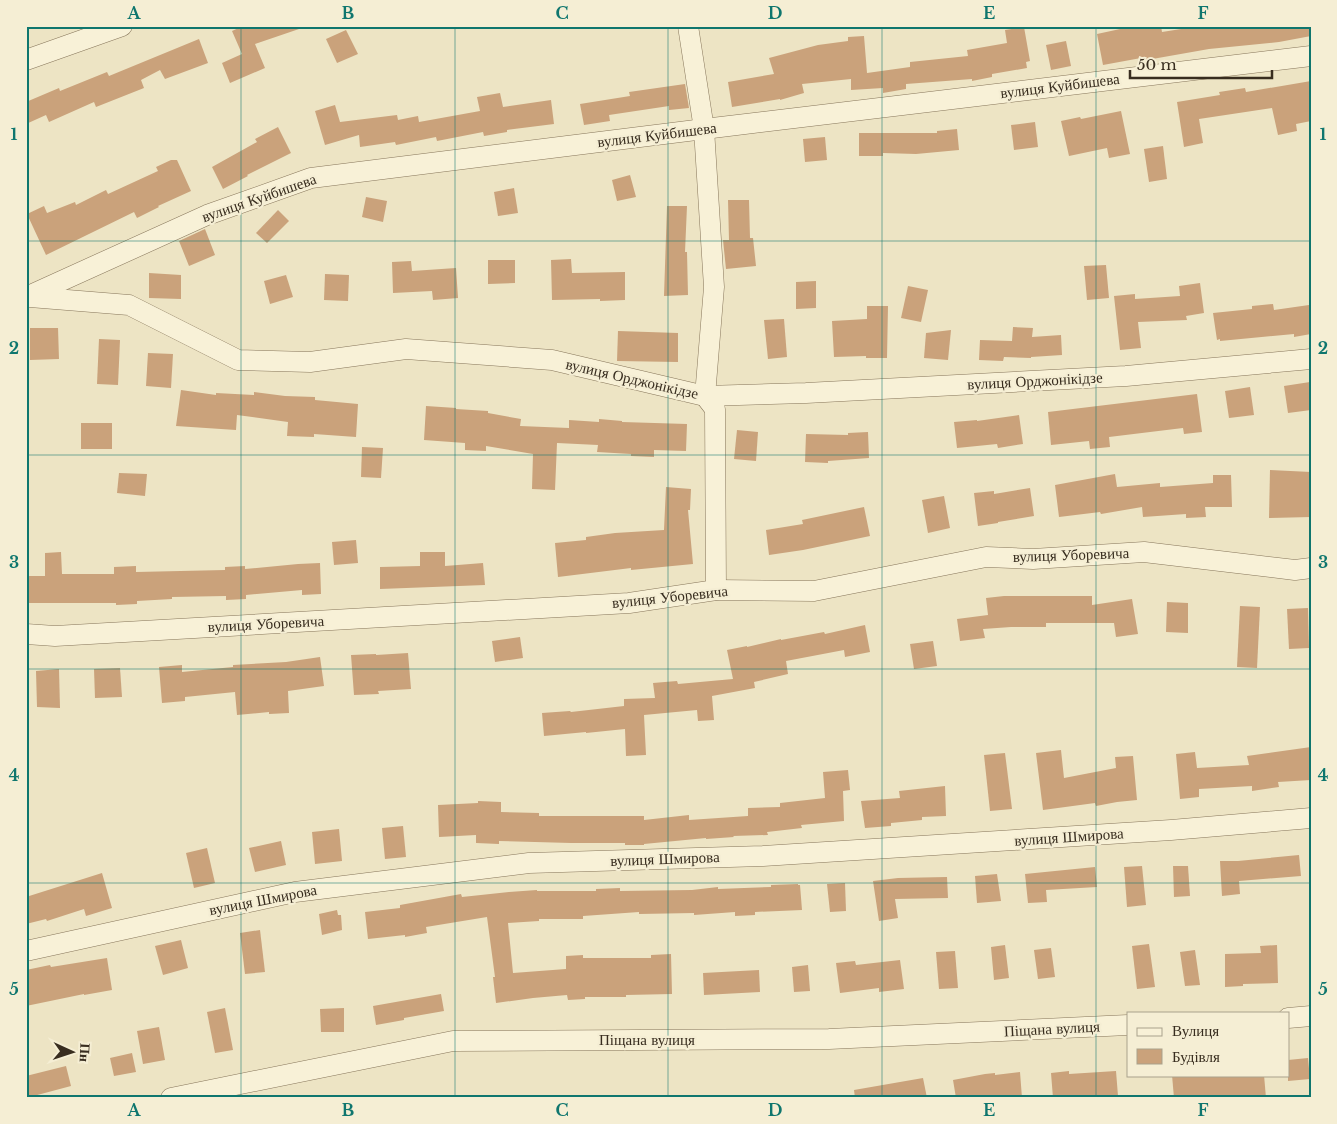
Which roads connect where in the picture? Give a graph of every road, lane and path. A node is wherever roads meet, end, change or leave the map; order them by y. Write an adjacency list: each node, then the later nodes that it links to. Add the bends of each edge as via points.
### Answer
1 (122, 26): 4 (street)
2 (688, 26): 5 (street)
3 (1311, 56): 5 (street, вулиця Куйбишева)
4 (26, 60)
5 (704, 129): 6 (street, вулиця Куйбишева, via 312,178 206,215); 8 (street, via 714,287)
6 (27, 297): 8 (street, вулиця Орджонікідзе, via 129,305 238,360 310,362 406,349 552,360)
7 (1311, 359): 8 (street, вулиця Орджонікідзе, via 1116,376)
8 (705, 396): 10 (street, via 715,409)
9 (1311, 568): 10 (street, вулиця Уборевича, via 1295,570 1144,552 1033,560 986,557 814,591)
10 (716, 590): 11 (street, вулиця Уборевича, via 619,603 65,636)
11 (26, 634)
12 (1311, 818): 13 (street, вулиця Шмирова, via 763,856 529,863 295,892)
13 (26, 951)
14 (1311, 1016): 15 (street)
15 (1290, 1018)
16 (1127, 1025): 17 (street, Піщана вулиця, via 829,1039 453,1041)
17 (171, 1098)

